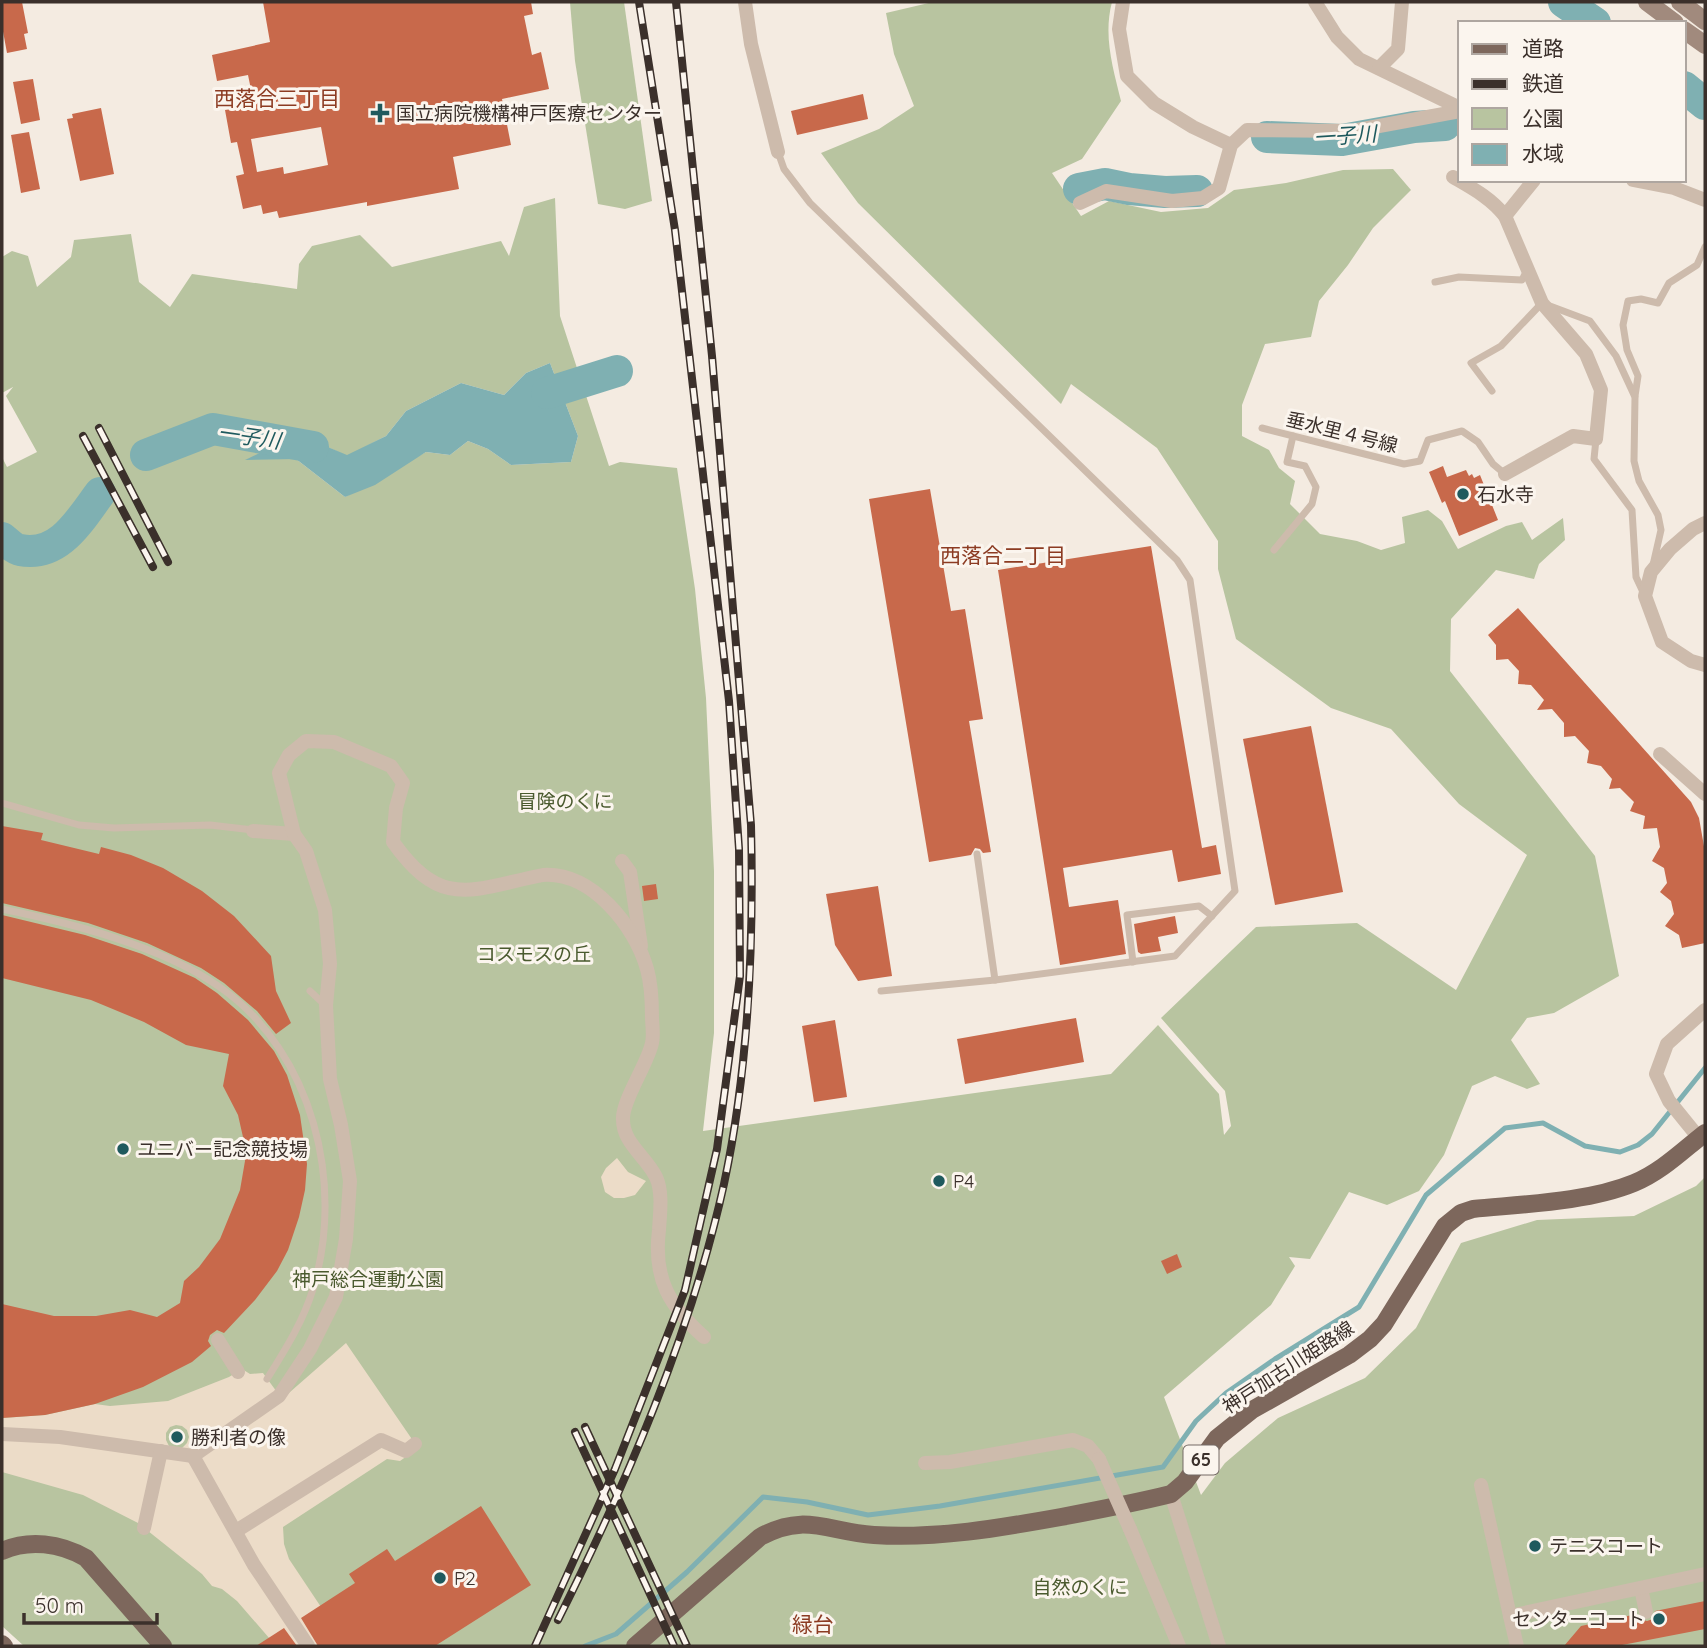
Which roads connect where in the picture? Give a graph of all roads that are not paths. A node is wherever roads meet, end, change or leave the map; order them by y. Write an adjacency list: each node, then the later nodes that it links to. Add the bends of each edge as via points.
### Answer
1 (746, 2): 15 (street, via 751,44)
2 (1123, 2): 14 (street, via 1119,29 1127,76 1154,103)
3 (1315, 2): 11 (street, via 1337,37 1359,59)
4 (1402, 2): 11 (street, via 1398,48)
5 (1647, 2): 7 (street)
6 (1680, 2): 8 (street)
7 (1672, 21)
8 (1705, 21)
9 (1686, 31): 10 (street)
10 (1705, 45)
11 (1378, 68): 12 (street)
12 (1458, 109)
13 (1458, 110): 14 (street, via 1352,131 1247,130)
14 (1231, 145): 22 (street, via 1219,188 1203,198 1172,201 1106,191)
15 (778, 152): 47 (lane, via 784,169 810,203 1186,572 1235,891)
16 (1453, 177): 17 (street)
17 (1458, 180)
18 (1462, 182): 23 (street)
19 (1532, 182): 23 (street)
20 (1643, 182): 21 (street)
21 (1705, 200)
22 (1080, 203)
23 (1505, 216): 25 (street)
24 (1705, 247): 29 (lane, via 1697,265 1669,283 1658,303 1628,301 1623,325 1638,376)
25 (1527, 269): 26 (lane, via 1522,280 1459,277); 27 (street)
26 (1435, 282)
27 (1542, 303): 28 (lane, via 1501,346 1471,363); 29 (lane, via 1590,321 1616,356); 32 (street, via 1586,354 1601,390)
28 (1492, 391)
29 (1635, 397): 36 (lane, via 1634,461 1661,530)
30 (1262, 428): 31 (lane, 垂水里４号線)
31 (1293, 436): 33 (lane, 垂水里４号線, via 1404,464 1420,461 1428,440 1462,431 1478,442); 35 (lane, via 1287,461 1306,466 1316,487 1312,504)
32 (1596, 439): 33 (street, via 1573,436); 37 (lane, via 1594,459 1632,510 1636,577)
33 (1505, 474)
34 (1705, 523): 36 (street, via 1670,549)
35 (1274, 550)
36 (1651, 572): 37 (street)
37 (1645, 596): 38 (street, via 1662,642 1690,661)
38 (1705, 665)
39 (1660, 754): 40 (street)
40 (1705, 794)
41 (2, 803): 42 (lane, via 79,825 209,825)
42 (253, 831): 43 (street)
43 (294, 834): 48 (street, via 279,773 289,755 306,741 334,742 391,766 403,783 393,842 430,883 451,890 477,890 543,875 576,880 602,898 637,942); 53 (street, via 306,851 325,911 330,964)
44 (977, 854): 50 (lane)
45 (622, 861): 48 (street, via 630,872)
46 (2, 909): 59 (lane, via 75,925 186,967 234,999 261,1024 285,1058 312,1119 326,1217 307,1308)
47 (1212, 916): 49 (lane, via 1175,956); 49 (lane, via 1199,906 1126,915)
48 (642, 957): 56 (street, via 652,1043 622,1117 628,1140 657,1178 660,1275 670,1300)
49 (1133, 962): 50 (lane)
50 (995, 980): 52 (lane)
51 (310, 991): 53 (lane)
52 (881, 991)
53 (326, 1005): 63 (street, via 330,1079 350,1181 336,1297 279,1396)
54 (1705, 1010): 55 (street, via 1667,1044 1656,1074 1670,1101)
55 (1698, 1133): 66 (main road, 神戸加古川姫路線 / 65, via 1674,1159 1636,1182 1600,1194 1461,1213 1445,1226 1370,1339 1252,1410 1217,1438)
56 (704, 1337)
57 (218, 1340): 58 (street)
58 (238, 1372)
59 (267, 1379)
60 (2, 1434): 62 (street)
61 (415, 1444): 68 (street, via 406,1451 382,1440)
62 (161, 1451): 63 (street); 67 (street)
63 (193, 1456): 68 (street)
64 (925, 1463): 77 (street, bridge, via 1073,1440 1088,1446 1099,1459)
65 (1481, 1485): 73 (street)
66 (1171, 1494): 76 (main road, 65, via 1007,1527 925,1536 872,1535 804,1523 777,1527); 78 (street)
67 (144, 1528)
68 (236, 1531): 75 (street)
69 (2, 1551): 74 (main road, via 45,1544 86,1558)
70 (1705, 1574): 71 (street)
71 (1641, 1588): 72 (street); 73 (street)
72 (1646, 1612)
73 (1510, 1616): 79 (street)
74 (163, 1646)
75 (307, 1646)
76 (635, 1646)
77 (1179, 1646)
78 (1219, 1646)
79 (1517, 1646)

